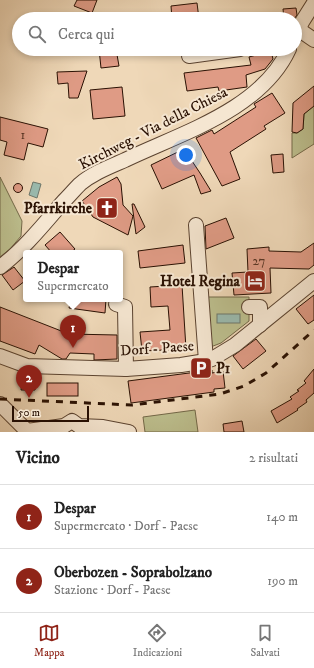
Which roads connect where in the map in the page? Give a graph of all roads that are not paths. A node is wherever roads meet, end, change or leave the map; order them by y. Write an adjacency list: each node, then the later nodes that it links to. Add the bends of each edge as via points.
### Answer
1 (314, 3): 2 (street)
2 (302, 22)
3 (302, 35): 4 (street)
4 (314, 40)
5 (286, 56): 7 (street, Kirchweg - Via della Chiesa, via 271,77 250,97 204,124 142,151 127,165 99,171 80,184)
6 (196, 225): 14 (street)
7 (0, 267)
8 (191, 274): 14 (street)
9 (314, 281): 12 (street, Dorf - Paese)
10 (116, 304): 15 (street, via 125,307)
11 (249, 307): 12 (street, via 260,307)
12 (260, 325): 14 (street, Dorf - Paese, via 235,345 212,359)
13 (0, 356): 15 (street, Dorf - Paese, via 28,366)
14 (203, 361): 15 (street, Dorf - Paese, via 181,366)
15 (126, 369)
16 (0, 404): 17 (street, via 27,431 64,426 72,421 79,426)
17 (130, 432)

